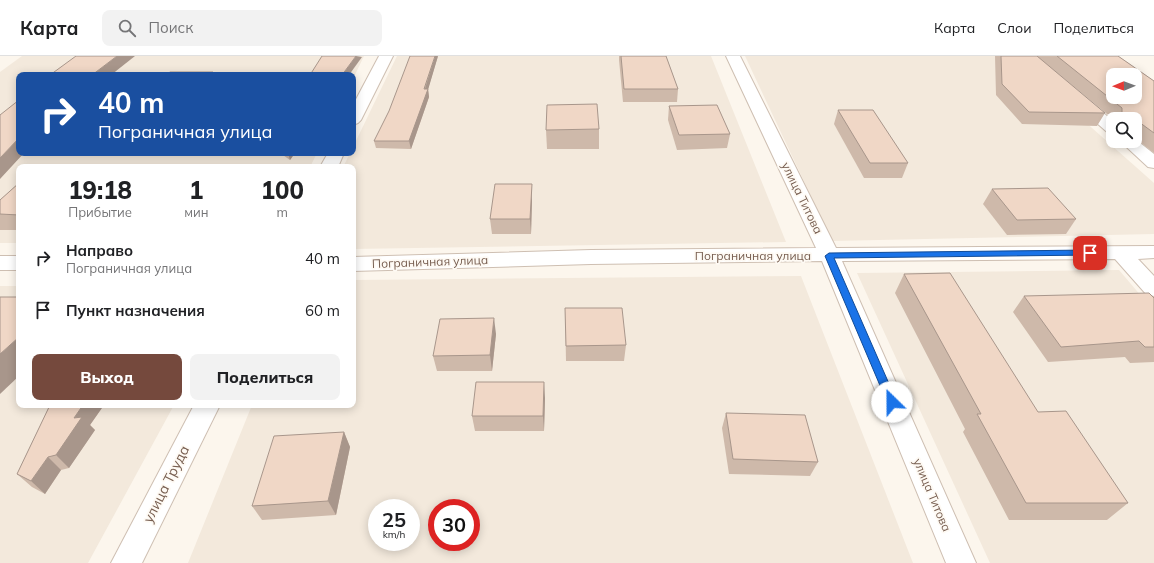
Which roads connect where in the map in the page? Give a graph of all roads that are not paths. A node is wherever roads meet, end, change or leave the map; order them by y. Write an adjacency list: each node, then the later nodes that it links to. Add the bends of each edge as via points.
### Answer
1 (386, 56): 4 (street)
2 (733, 56): 10 (street, улица Титова)
3 (1067, 90): 5 (street)
4 (356, 114)
5 (1106, 122)
6 (1136, 148): 7 (street)
7 (1154, 163)
8 (1154, 252): 9 (street, Пограничная улица)
9 (1121, 253): 10 (street, Пограничная улица); 14 (street)
10 (829, 256): 13 (street, Пограничная улица, via 591,257); 17 (street, улица Титова)
11 (0, 263): 12 (street)
12 (16, 263)
13 (356, 264)
14 (1154, 289)
15 (205, 408): 16 (street, улица Труда)
16 (126, 563)
17 (961, 563)

